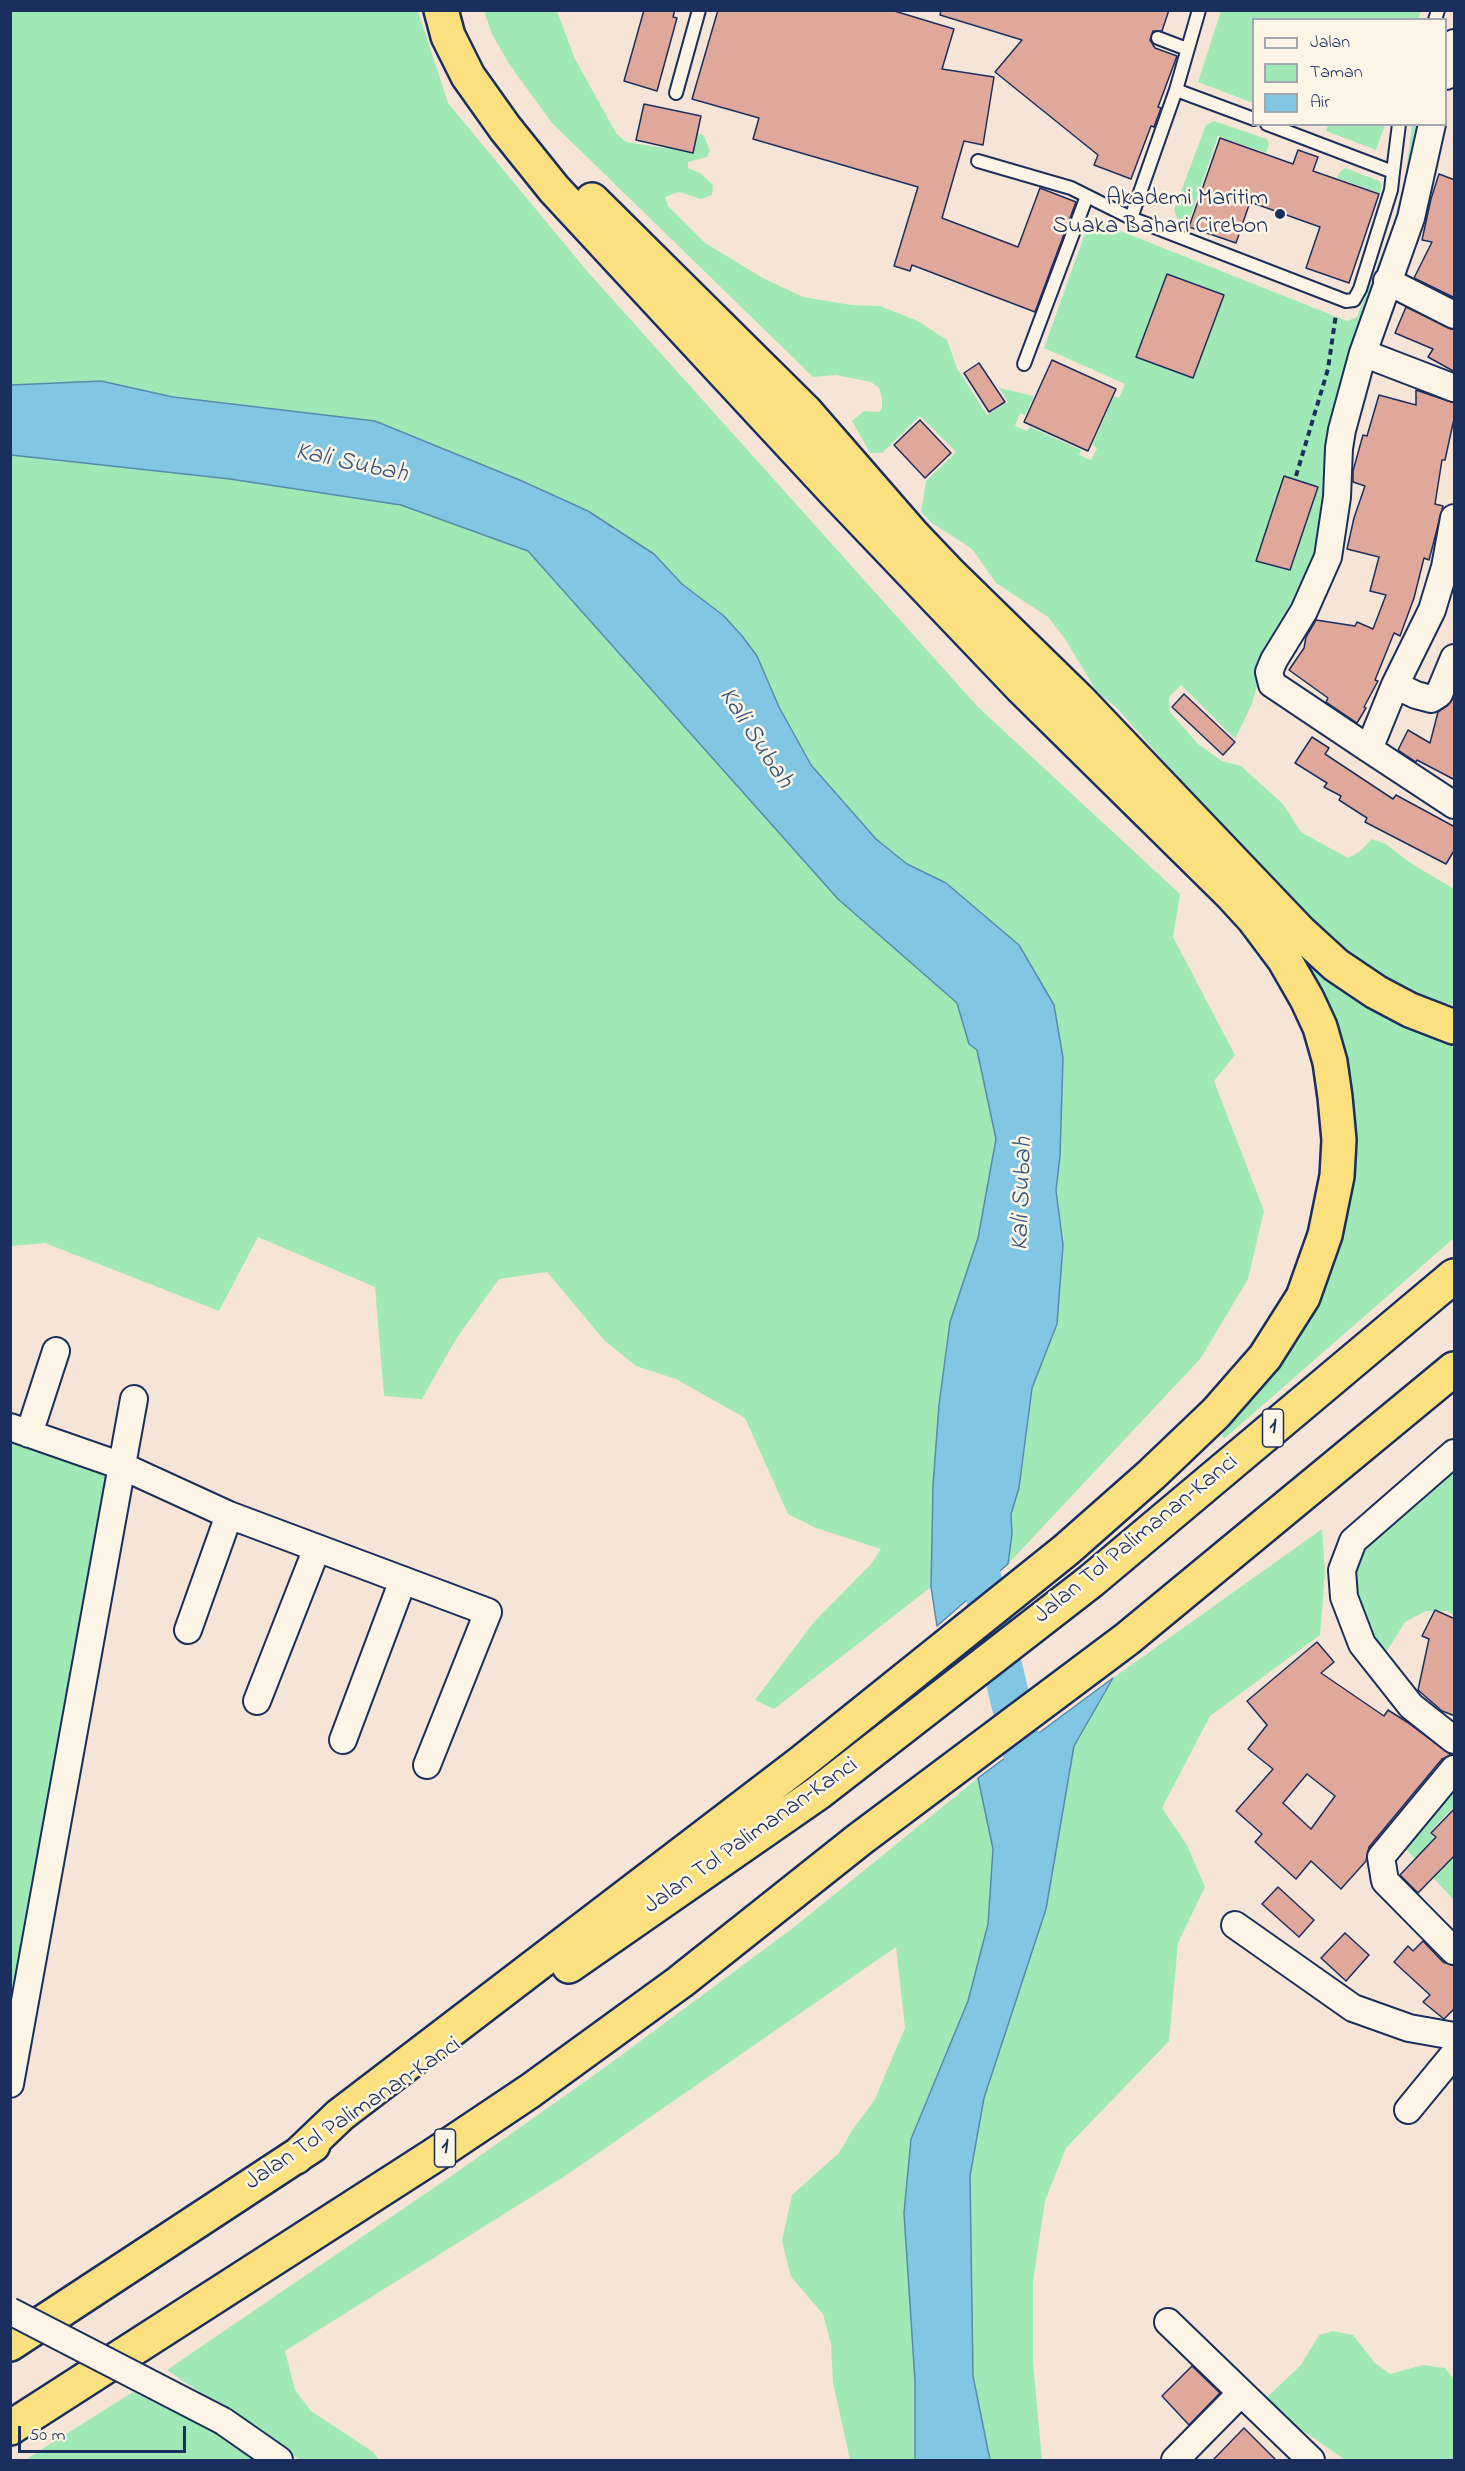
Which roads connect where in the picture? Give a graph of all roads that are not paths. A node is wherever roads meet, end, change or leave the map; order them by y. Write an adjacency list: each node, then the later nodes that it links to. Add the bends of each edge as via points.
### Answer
1 (441, 10): 52 (highway, via 448,36 468,76 554,189 1013,680 1232,894 1284,959 1320,1027 1330,1062 1339,1140 1337,1176 1325,1234 1303,1297 1265,1357 1151,1476 1066,1550 801,1762 340,2115)
2 (456, 10): 29 (highway, via 460,26 502,100 543,149 806,412 912,534 1078,699 1299,932 1336,965 1376,992)
3 (699, 10): 10 (lane)
4 (1199, 10): 7 (lane)
5 (1158, 38): 7 (lane)
6 (1455, 43): 8 (street)
7 (1187, 49): 9 (lane)
8 (1447, 72)
9 (1176, 90): 11 (lane); 18 (lane)
10 (676, 93)
11 (1252, 118)
12 (1272, 126): 16 (lane)
13 (1399, 126): 16 (lane)
14 (1432, 126): 19 (street, via 1411,218)
15 (978, 161): 17 (lane)
16 (1393, 172): 18 (lane, via 1391,190 1354,300 1337,299)
17 (1087, 196): 18 (lane); 22 (lane)
18 (1131, 218)
19 (1387, 281): 20 (street); 21 (street)
20 (1455, 315)
21 (1363, 353): 23 (street); 27 (street, via 1339,448 1328,557 1269,672 1272,684 1281,692)
22 (1024, 364)
23 (1455, 388)
24 (1455, 518): 26 (street, via 1432,610)
25 (1455, 658): 26 (street, via 1439,694 1431,699)
26 (1395, 685): 27 (street)
27 (1369, 749): 28 (street)
28 (1455, 805)
29 (1455, 1027)
30 (1455, 1276): 52 (highway, Jalan Tol Palimanan–Kanci / 1, via 1091,1581 818,1793)
31 (56, 1351): 34 (street)
32 (1455, 1369): 57 (highway, 1, via 1127,1639 860,1839 680,1982 433,2156)
33 (134, 1399): 36 (street)
34 (20, 1430): 36 (street)
35 (1455, 1453): 43 (street, via 1353,1541 1342,1570 1344,1597 1362,1644 1411,1706)
36 (122, 1466): 37 (street); 50 (street)
37 (229, 1515): 38 (street); 40 (street)
38 (317, 1548): 39 (street); 41 (street)
39 (403, 1580): 42 (street); 44 (street, via 488,1612)
40 (188, 1630)
41 (257, 1701)
42 (343, 1740)
43 (1455, 1740)
44 (427, 1765)
45 (1455, 1769): 47 (street, via 1382,1857 1384,1881)
46 (1235, 1925): 48 (street, via 1353,2008 1409,2028)
47 (1455, 1951)
48 (1455, 2036)
49 (1455, 2054): 51 (street)
50 (10, 2084)
51 (1408, 2110)
52 (296, 2157): 55 (highway, Jalan Tol Palimanan–Kanci / 1)
53 (10, 2311): 58 (street, bridge, via 223,2421)
54 (1168, 2322): 56 (street)
55 (10, 2344)
56 (1241, 2393): 59 (street); 60 (street)
57 (10, 2428)
58 (279, 2460)
59 (1175, 2460)
60 (1311, 2460)

